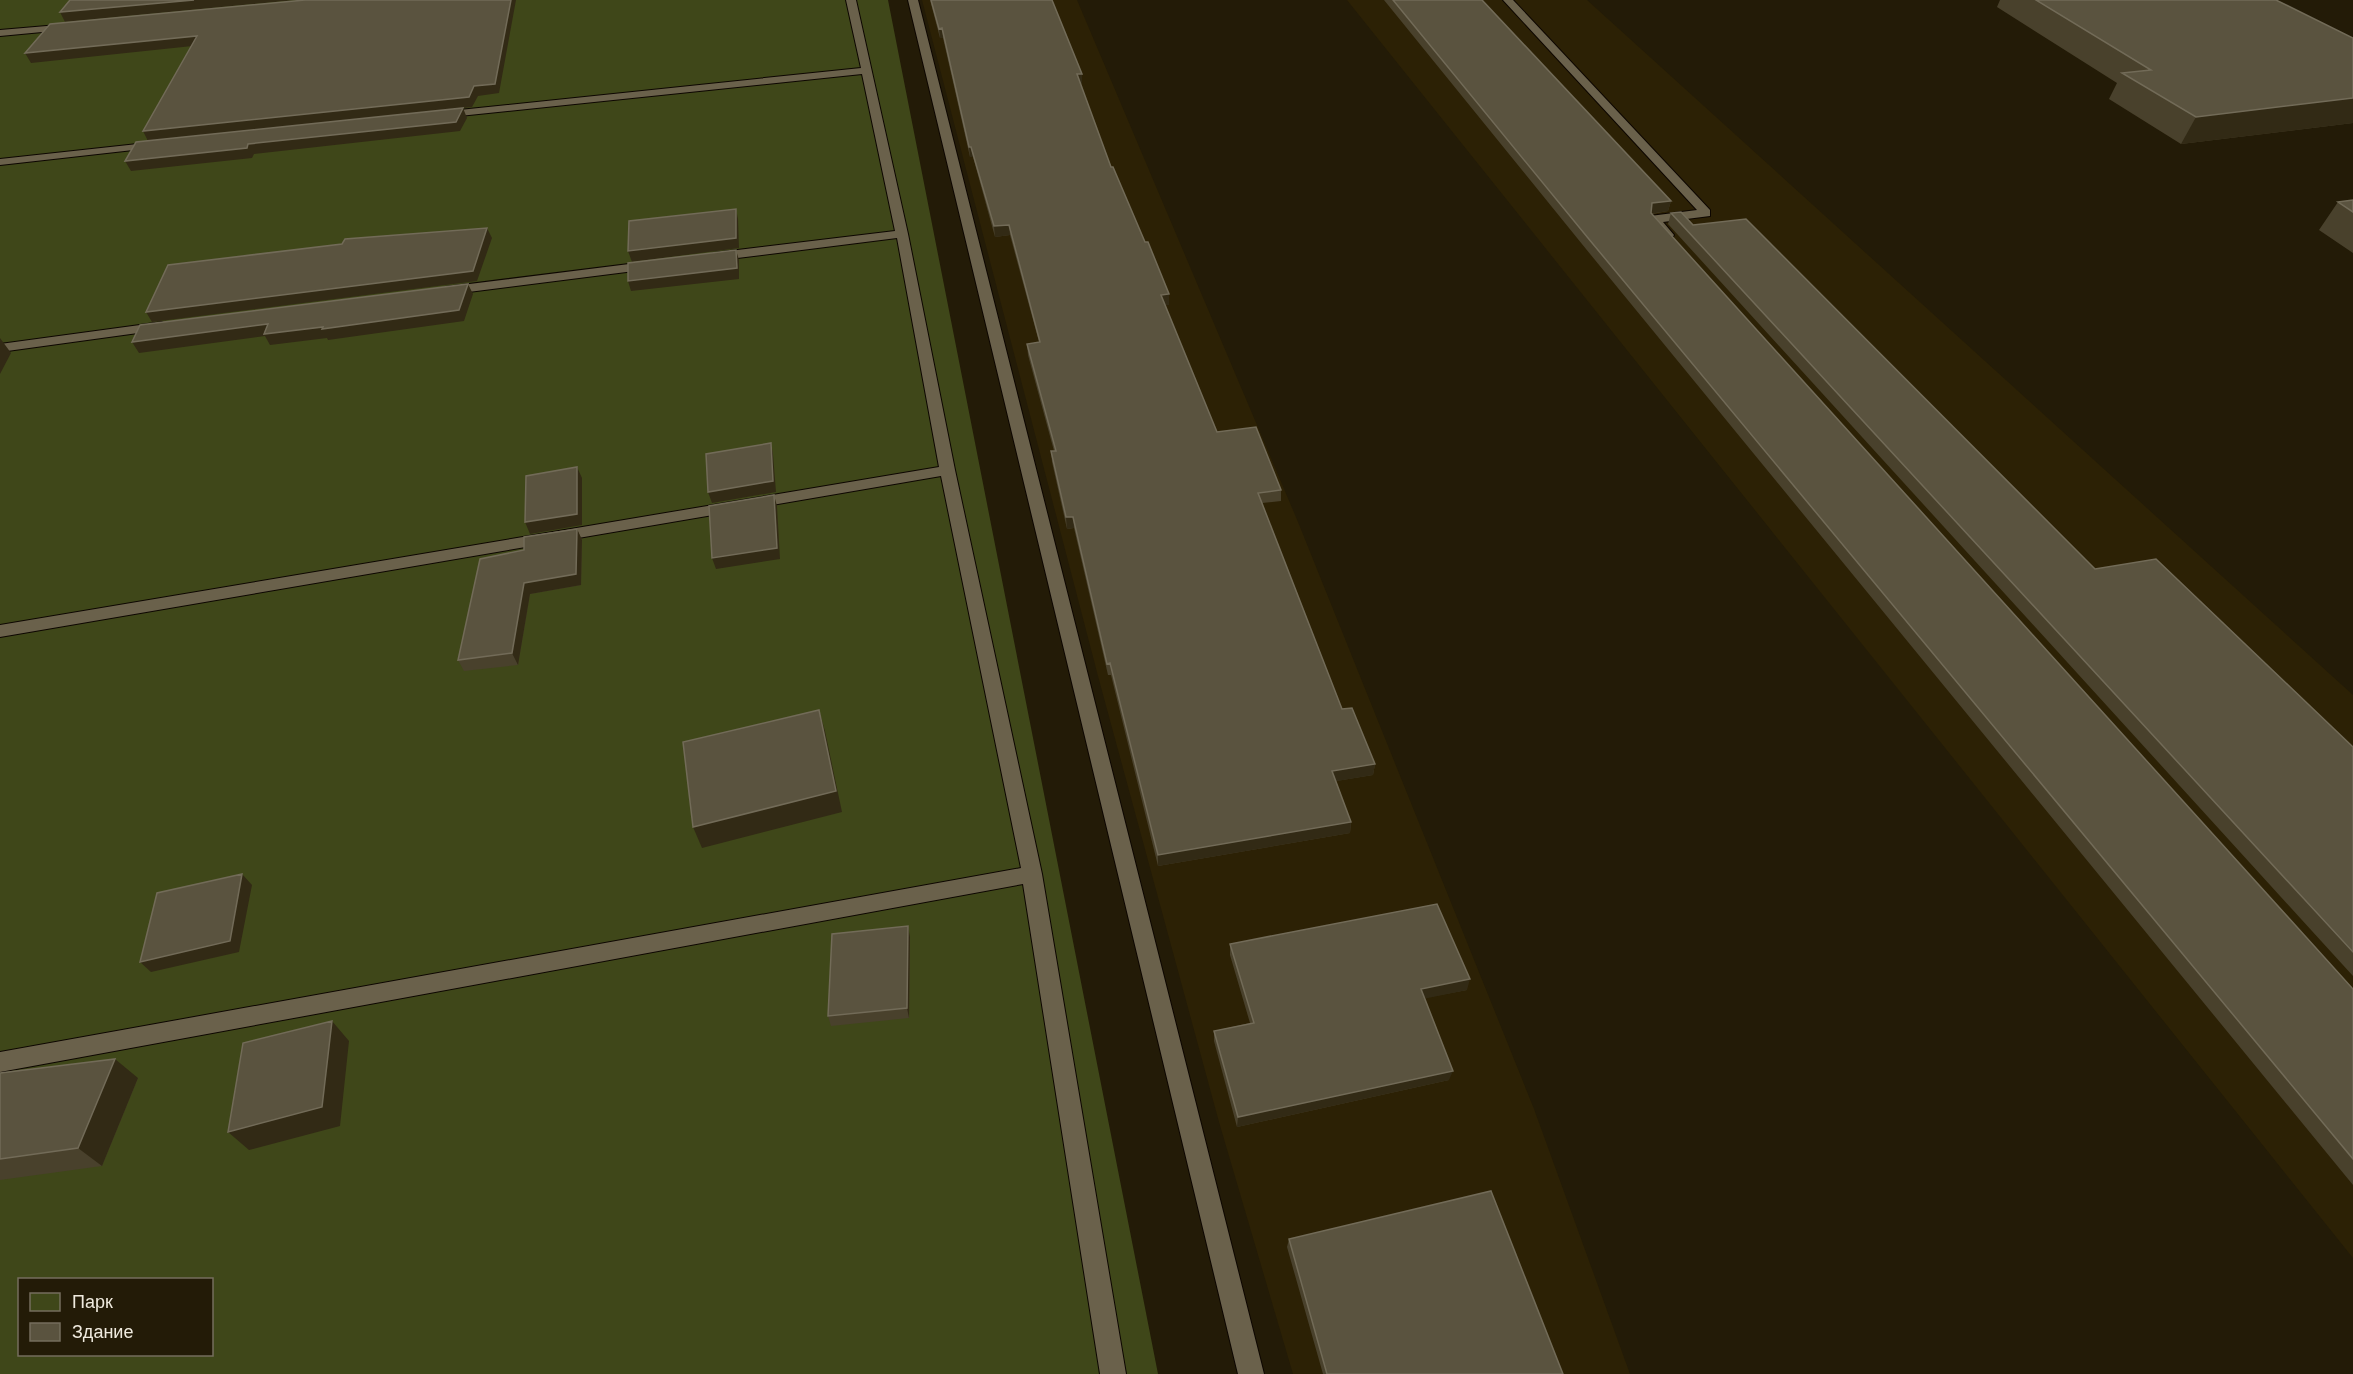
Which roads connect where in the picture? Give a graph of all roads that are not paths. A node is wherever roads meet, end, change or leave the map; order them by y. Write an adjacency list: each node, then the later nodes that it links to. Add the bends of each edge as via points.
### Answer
1 (851, 0): 6 (lane)
2 (912, 0): 22 (lane)
3 (1508, 0): 11 (lane, via 1706,213 1654,219)
4 (76, 26): 5 (lane)
5 (0, 33)
6 (867, 70): 7 (lane); 10 (lane)
7 (428, 117)
8 (166, 144): 9 (lane)
9 (0, 162)
10 (902, 234): 12 (lane); 17 (lane)
11 (1677, 245)
12 (700, 259)
13 (664, 263): 14 (lane)
14 (427, 293)
15 (177, 324): 16 (lane)
16 (0, 348)
17 (947, 470): 18 (lane); 19 (lane)
18 (0, 631)
19 (1032, 874): 20 (lane); 21 (lane)
20 (0, 1062)
21 (1113, 1374)
22 (1251, 1374)

